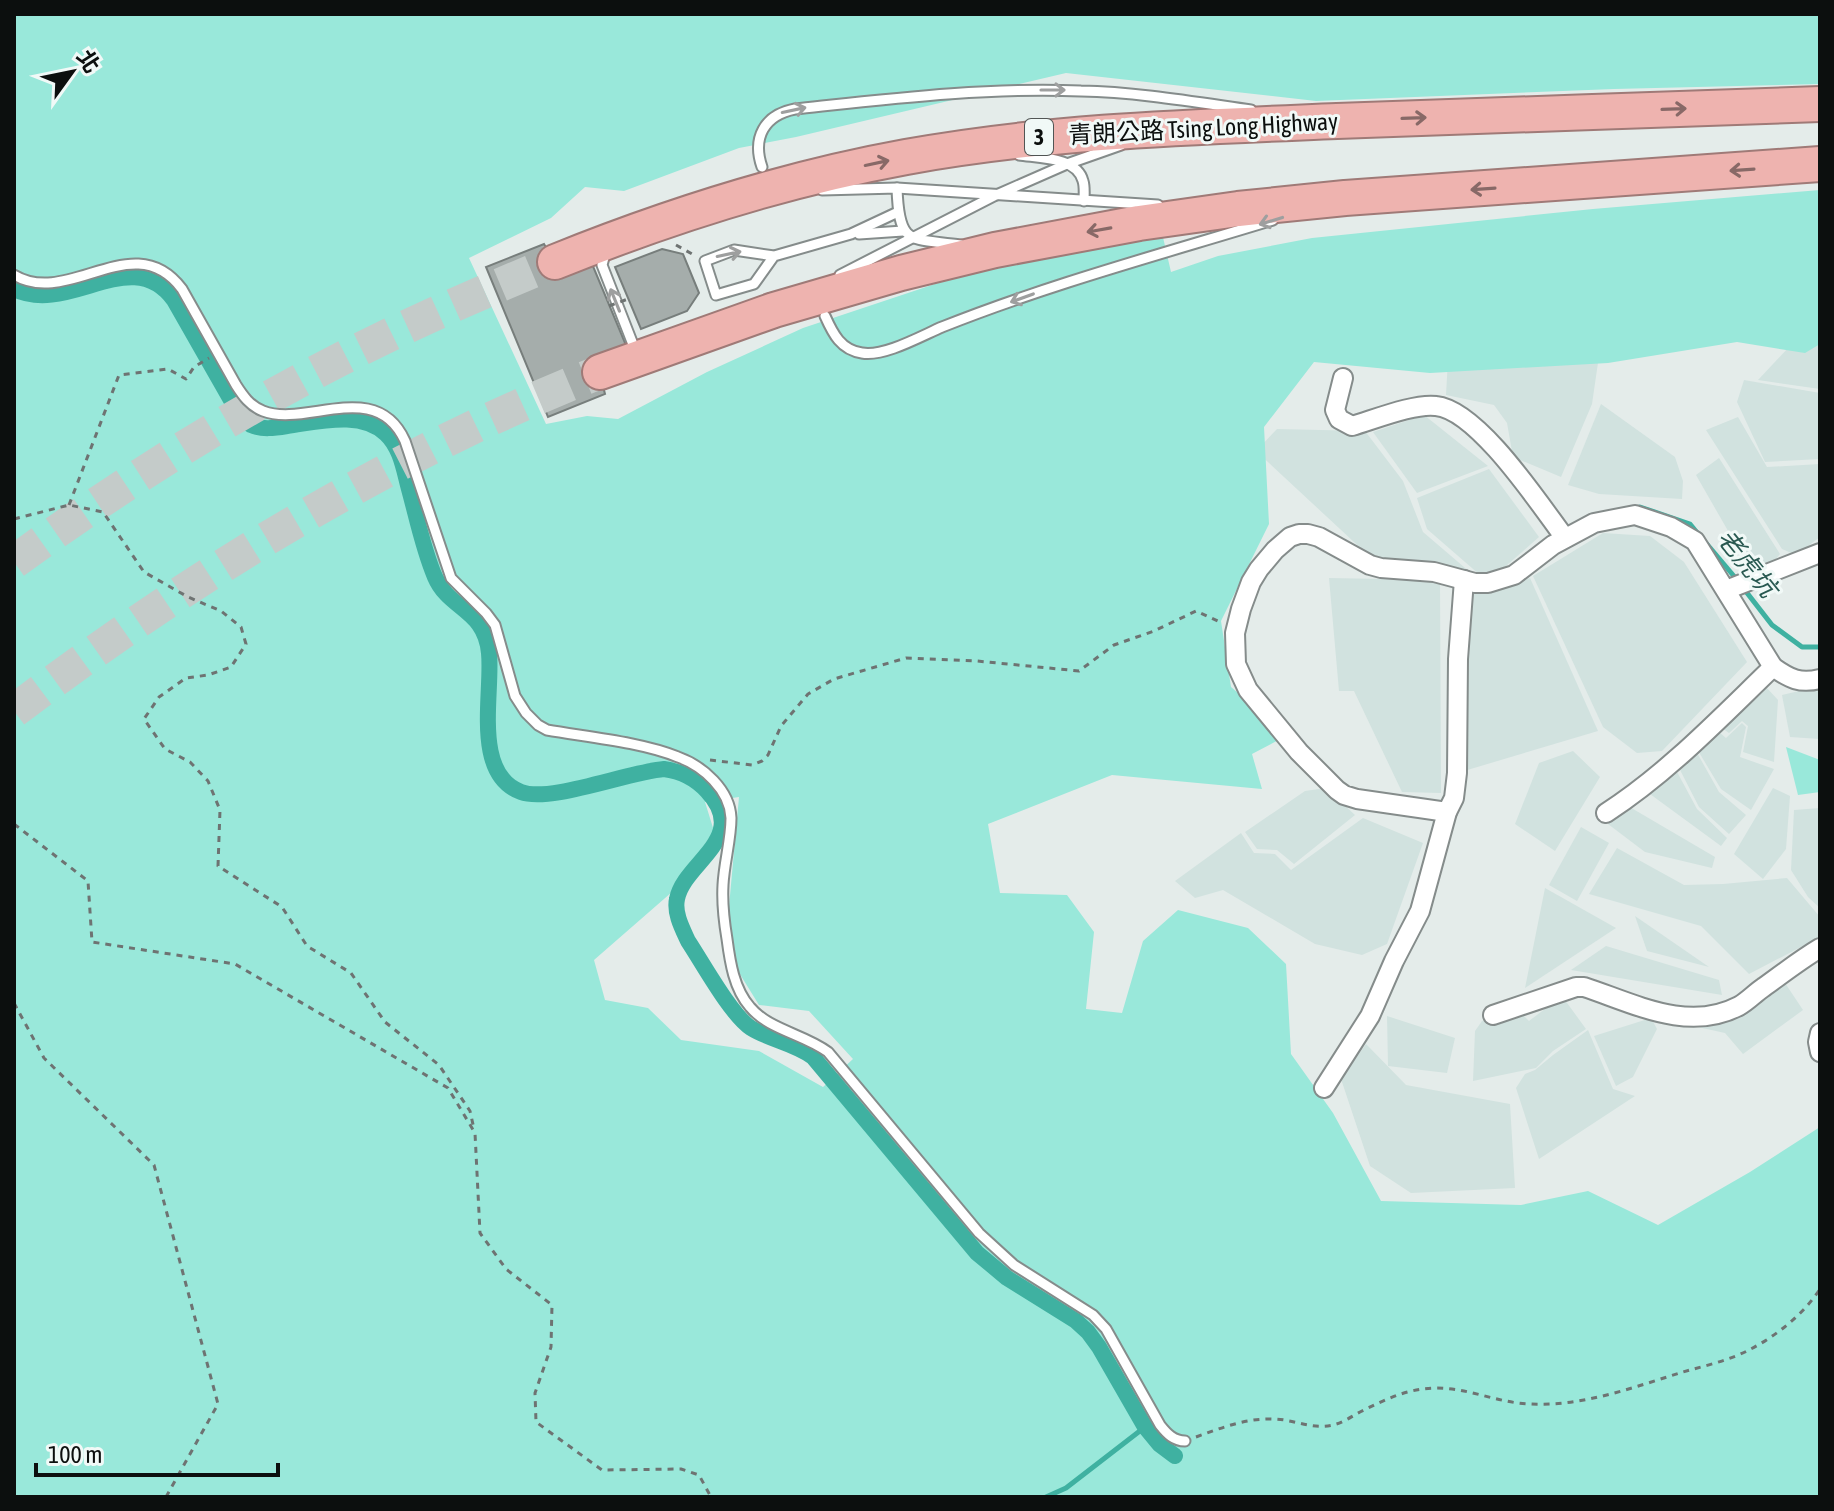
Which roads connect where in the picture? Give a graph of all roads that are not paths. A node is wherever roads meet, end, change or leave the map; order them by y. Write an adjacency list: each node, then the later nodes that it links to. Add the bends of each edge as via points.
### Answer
1 (1820, 104): 4 (highway, 青朗公路 Tsing Long Highway / 3, one-way to 1)
2 (1261, 111): 9 (lane, one-way to 2, via 762,130 773,117 795,109 1053,90)
3 (1276, 113): 4 (lane)
4 (1336, 121): 5 (highway, 青朗公路 Tsing Long Highway / 3)
5 (1173, 127): 6 (highway, 青朗公路 Tsing Long Highway / 3); 7 (lane)
6 (957, 148): 7 (lane); 9 (highway, 青朗公路 Tsing Long Highway / 3, one-way to 6)
7 (1067, 164): 13 (lane); 15 (lane, via 1080,173)
8 (1820, 164): 14 (highway, one-way to 14)
9 (754, 181): 11 (lane); 22 (highway, 青朗公路 Tsing Long Highway / 3, via 698,209)
10 (897, 188): 12 (lane); 13 (lane); 17 (lane)
11 (802, 190)
12 (818, 190)
13 (994, 196): 15 (lane); 21 (lane)
14 (1345, 198): 16 (highway); 18 (lane)
15 (1084, 201): 16 (lane)
16 (1238, 209): 23 (highway, one-way to 23)
17 (898, 212): 20 (lane); 21 (lane)
18 (1301, 212)
19 (1286, 216): 27 (lane, one-way to 27, via 1083,277 878,353 863,354 843,345)
20 (851, 234): 21 (lane); 24 (lane)
21 (907, 235): 23 (lane); 28 (lane)
22 (608, 241): 25 (highway, 青朗公路 Tsing Long Highway / 3); 29 (lane, one-way to 22, via 634,347 602,265)
23 (995, 250): 27 (highway, via 901,273)
24 (774, 256): 24 (lane, one-way to 24, via 754,284 716,295 705,261 734,250)
25 (555, 262)
26 (14, 275): 45 (lane, via 46,284 123,265 156,267 182,289 236,385 255,407 282,414 353,407 392,421 405,441 451,578 495,625 515,696 526,713 547,730 679,757 703,771 725,796 731,817 724,924 740,994 749,1006 760,1018 828,1052 979,1233 1014,1265 1093,1315 1160,1425 1176,1440)
27 (824, 306): 28 (highway)
28 (774, 310): 29 (highway)
29 (643, 356): 30 (highway)
30 (600, 372)
31 (1343, 378): 32 (street, via 1335,410 1352,426 1422,406 1438,406 1467,421 1488,438)
32 (1565, 538): 34 (street, via 1514,575 1488,583); 35 (street, via 1594,523 1635,515 1695,541)
33 (1820, 553): 35 (street)
34 (1464, 580): 38 (street, via 1457,773); 38 (street, via 1370,565 1319,537 1299,534 1259,569 1245,598 1234,644 1245,685 1299,752 1344,795)
35 (1729, 589): 36 (street)
36 (1773, 667): 37 (street, via 1788,678); 39 (street, via 1664,770)
37 (1820, 679)
38 (1447, 812): 44 (street, via 1420,911 1370,1016)
39 (1606, 813)
40 (1820, 948): 41 (street, via 1741,1005 1717,1015 1672,1016 1576,987)
41 (1493, 1015)
42 (1820, 1033): 43 (street)
43 (1820, 1052)
44 (1324, 1088)
45 (1185, 1441)

